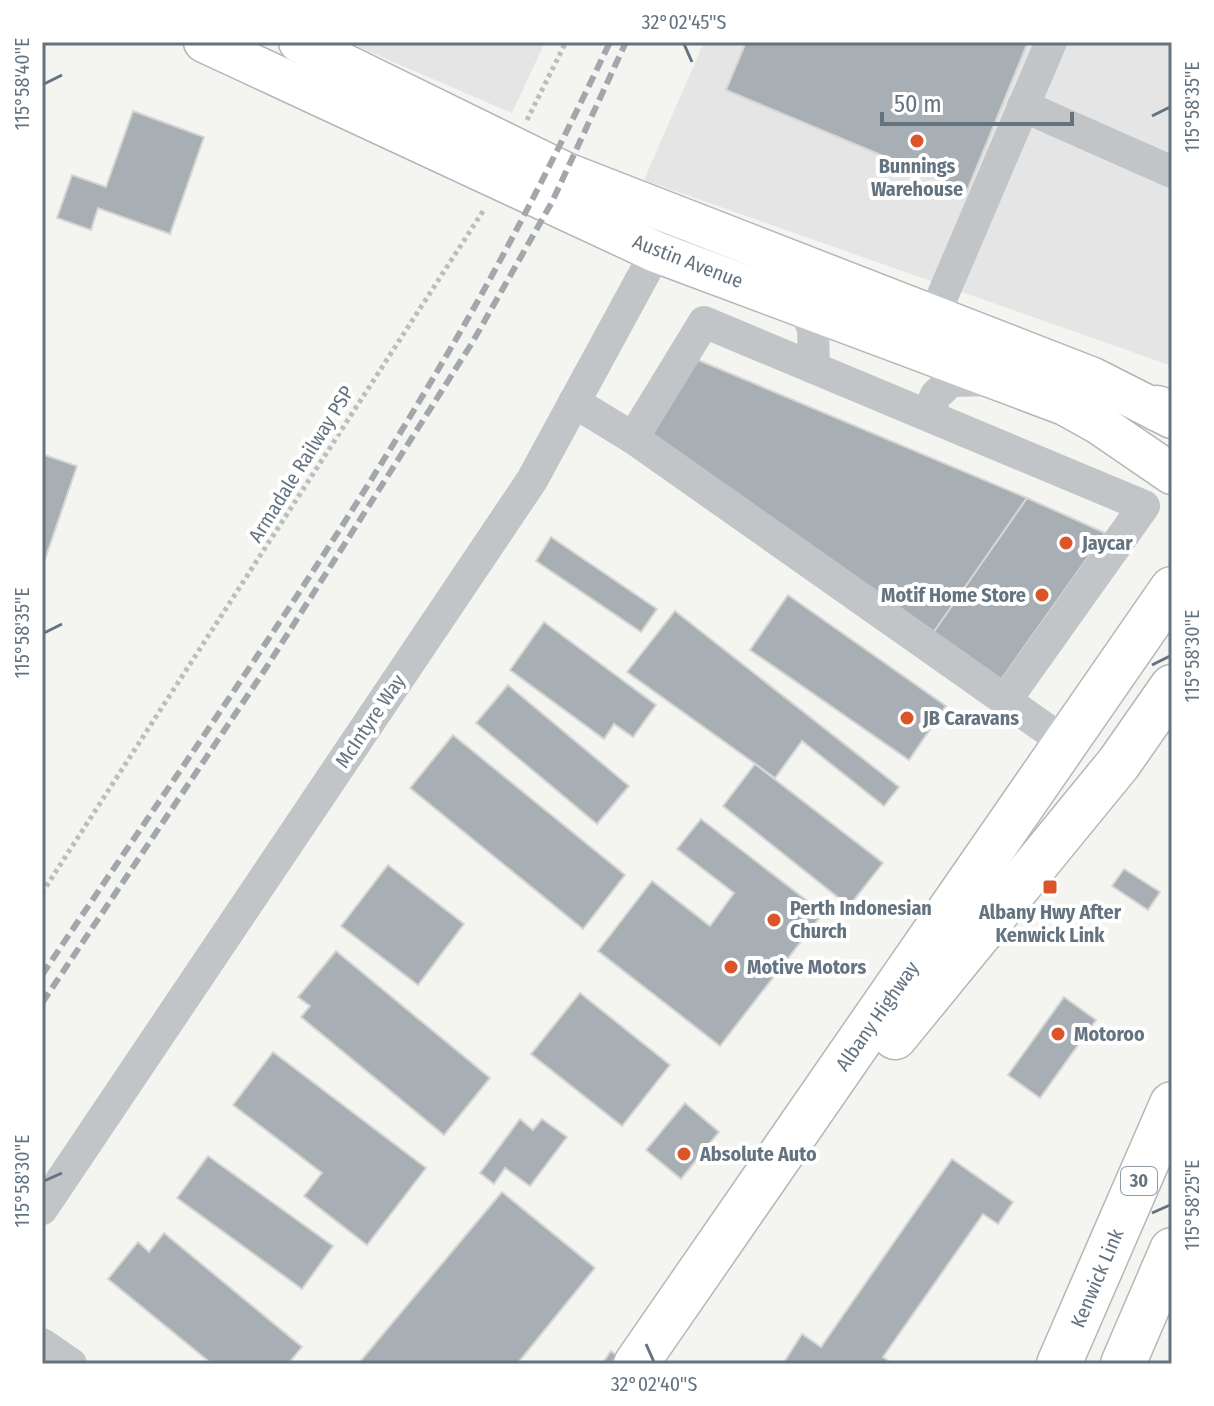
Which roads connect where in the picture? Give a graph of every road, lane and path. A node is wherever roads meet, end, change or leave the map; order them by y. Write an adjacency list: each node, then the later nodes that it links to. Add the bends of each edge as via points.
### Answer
1 (299, 42): 6 (main road, Austin Avenue)
2 (566, 42): 6 (path, Armadale Railway PSP)
3 (1051, 42): 5 (street)
4 (219, 45): 6 (main road, Austin Avenue)
5 (1023, 106): 7 (street); 10 (street)
6 (506, 162): 8 (main road, Austin Avenue); 22 (path, Armadale Railway PSP, via 492,196)
7 (1172, 172)
8 (663, 234): 9 (main road, Austin Avenue); 10 (main road, Austin Avenue); 13 (street, McIntyre Way)
9 (803, 304): 10 (main road, Austin Avenue); 11 (street, via 813,329)
10 (926, 332): 12 (main road, Austin Avenue); 14 (main road, Austin Avenue, via 1093,378)
11 (814, 368): 15 (street); 16 (street, via 704,322)
12 (1015, 384): 15 (street, via 980,378 951,381 936,395); 17 (main road, Austin Avenue, via 1099,424)
13 (574, 402): 16 (street); 24 (street, McIntyre Way, via 532,480)
14 (1167, 413)
15 (927, 415): 20 (street, via 1144,506)
16 (633, 438): 20 (street)
17 (1172, 474)
18 (1172, 589): 21 (highway, Albany Highway)
19 (1172, 687): 27 (highway, Albany Highway, via 1119,763 840,1107)
20 (1006, 700): 21 (street)
21 (1066, 743): 27 (highway, Albany Highway, via 677,1299)
22 (42, 893)
23 (1172, 1104): 29 (highway, Kenwick Link / 30)
24 (42, 1209)
25 (1172, 1250): 30 (highway)
26 (42, 1344): 28 (street)
27 (644, 1363)
28 (71, 1364)
29 (1059, 1364)
30 (1123, 1364)

